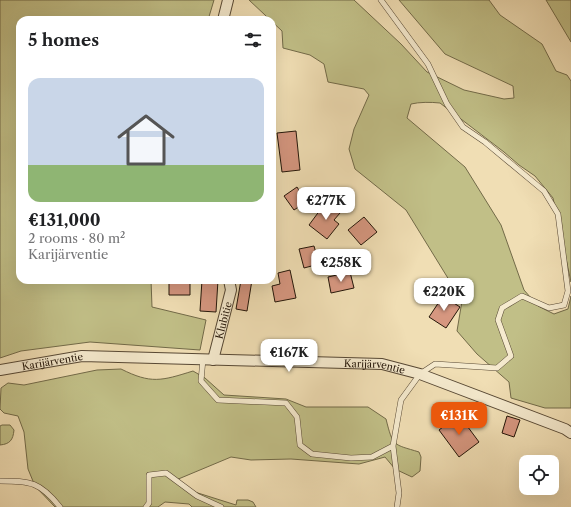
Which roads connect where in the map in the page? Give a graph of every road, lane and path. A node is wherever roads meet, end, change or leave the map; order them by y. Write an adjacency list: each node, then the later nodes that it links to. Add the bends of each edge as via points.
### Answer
1 (228, 0): 3 (street)
2 (381, 0): 7 (lane, via 428,64 447,104 463,127 544,191 558,214 568,291 564,305 549,308 522,296 502,308 498,320 511,356 497,368 435,364)
3 (224, 16)
4 (230, 284): 5 (street, Klubitie, via 231,290)
5 (208, 359): 6 (street, Karijärventie, via 82,356); 7 (street, Karijärventie, via 382,364); 9 (lane, via 201,381 218,400 286,403 297,417 300,445 312,454 351,458 372,457)
6 (0, 370)
7 (420, 374): 8 (street, Karijärventie); 9 (lane, via 401,400)
8 (571, 433)
9 (393, 446): 14 (lane, via 399,493)
10 (0, 481): 11 (lane, via 24,481 43,488)
11 (60, 507)
12 (146, 507): 13 (lane, via 149,502 149,475 166,473 197,496)
13 (221, 507)
14 (397, 507)

